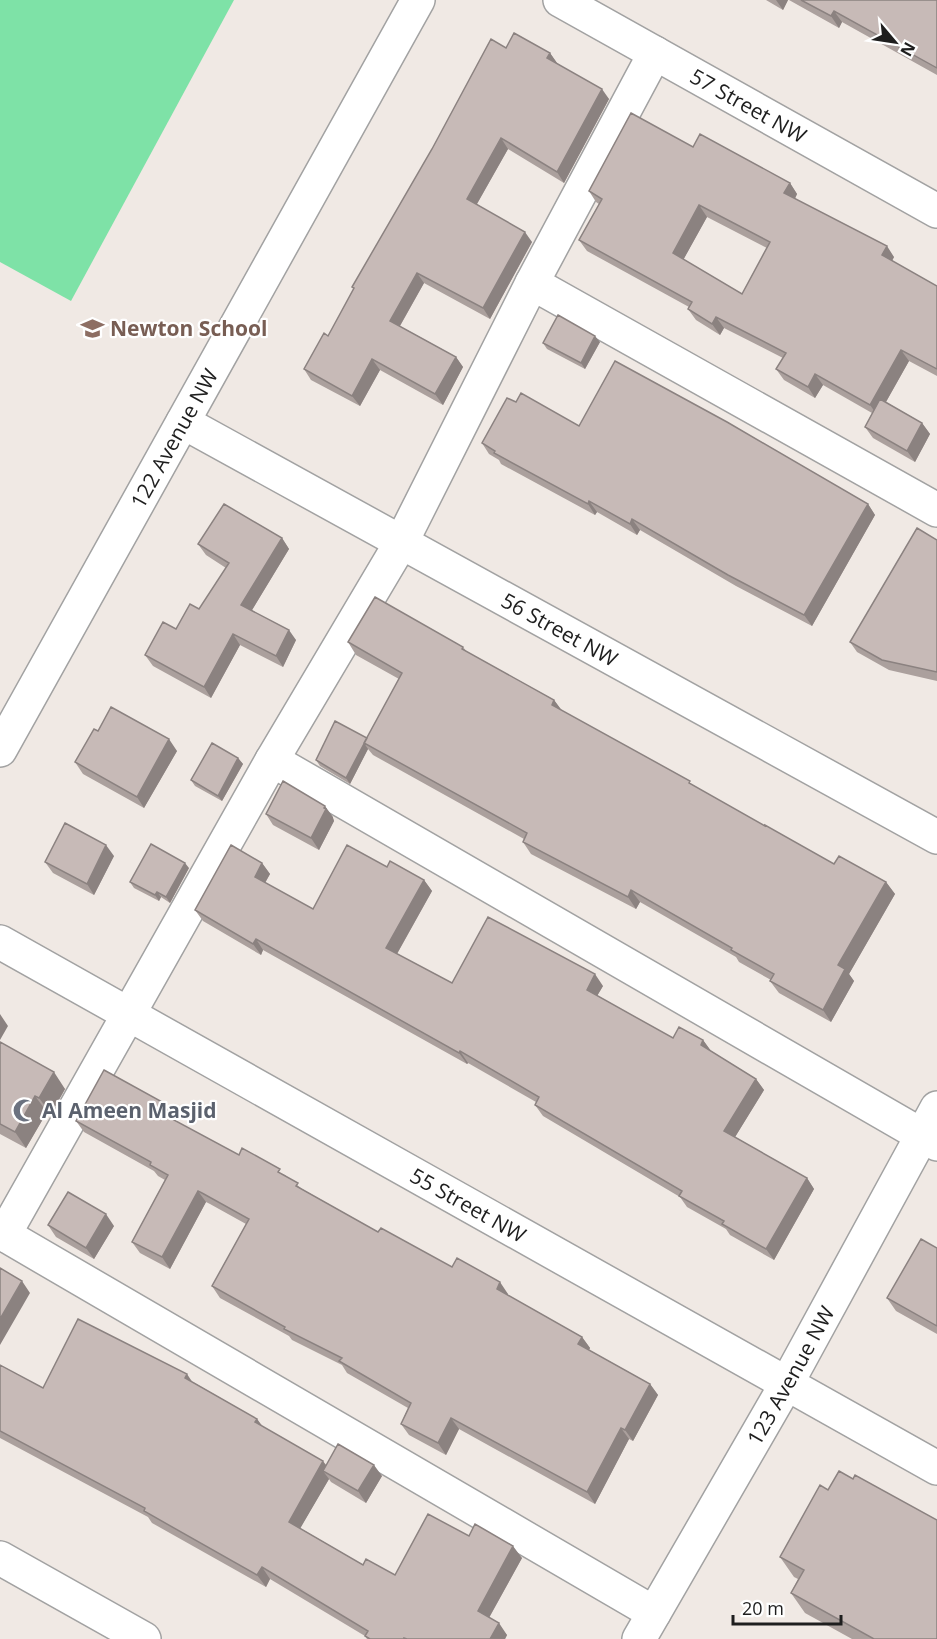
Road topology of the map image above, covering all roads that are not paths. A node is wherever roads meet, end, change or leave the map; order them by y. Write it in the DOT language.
graph roads {
  1 [pos="418,0"];
  2 [pos="560,0"];
  3 [pos="655,53"];
  4 [pos="937,211"];
  5 [pos="532,283"];
  6 [pos="183,422"];
  7 [pos="937,510"];
  8 [pos="402,541"];
  9 [pos="0,750"];
  10 [pos="272,760"];
  11 [pos="937,837"];
  12 [pos="0,942"];
  13 [pos="129,1014"];
  14 [pos="932,1129"];
  15 [pos="2,1234"];
  16 [pos="787,1383"];
  17 [pos="937,1468"];
  18 [pos="0,1558"];
  19 [pos="647,1626"];
  20 [pos="144,1639"];
  1 -- 6 [label="street, 122 Avenue NW"];
  2 -- 3 [label="street, 57 Street NW"];
  3 -- 4 [label="street, 57 Street NW"];
  3 -- 5 [label="street"];
  5 -- 7 [label="street"];
  5 -- 8 [label="street"];
  6 -- 8 [label="street, 56 Street NW"];
  6 -- 9 [label="street, 122 Avenue NW"];
  8 -- 10 [label="street"];
  8 -- 11 [label="street, 56 Street NW"];
  10 -- 13 [label="street"];
  10 -- 14 [label="street"];
  12 -- 13 [label="street, 55 Street NW"];
  13 -- 15 [label="street"];
  13 -- 16 [label="street, 55 Street NW"];
  14 -- 16 [label="street, 123 Avenue NW"];
  15 -- 19 [label="street"];
  16 -- 17 [label="street, 55 Street NW"];
  16 -- 19 [label="street, 123 Avenue NW"];
  18 -- 20 [label="street"];
}
